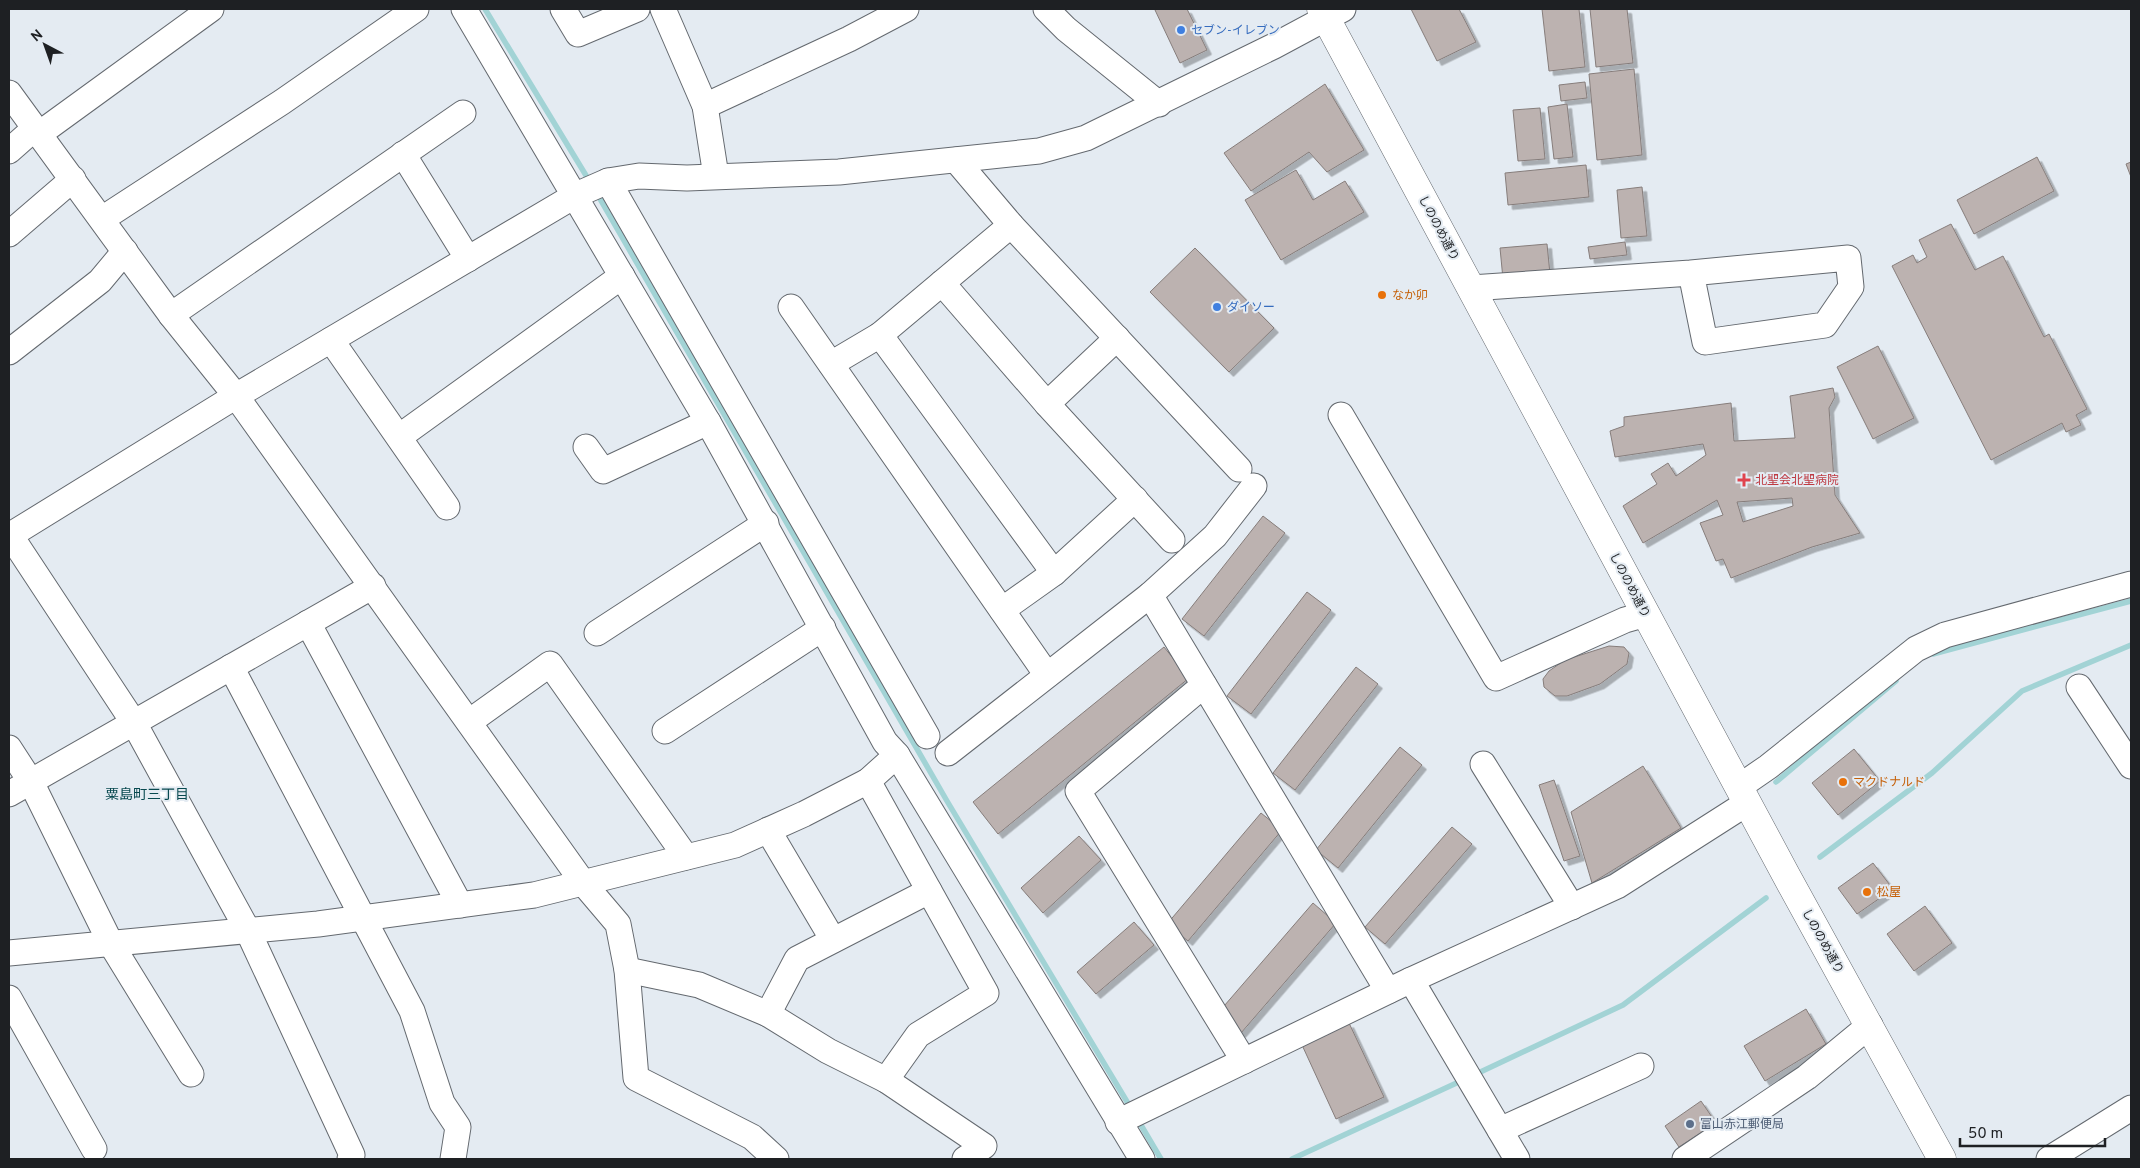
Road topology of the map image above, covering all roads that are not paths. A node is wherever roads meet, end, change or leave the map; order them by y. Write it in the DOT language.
graph roads {
  1 [pos="211,9"];
  2 [pos="416,9"];
  3 [pos="464,9"];
  4 [pos="563,9"];
  5 [pos="637,9"];
  6 [pos="663,9"];
  7 [pos="906,9"];
  8 [pos="1046,9"];
  9 [pos="1330,12"];
  10 [pos="9,93"];
  11 [pos="1159,104"];
  12 [pos="705,106"];
  13 [pos="463,113"];
  14 [pos="37,131"];
  15 [pos="9,151"];
  16 [pos="403,154"];
  17 [pos="956,160"];
  18 [pos="716,176"];
  19 [pos="72,179"];
  20 [pos="592,188"];
  21 [pos="102,220"];
  22 [pos="1011,225"];
  23 [pos="9,234"];
  24 [pos="125,251"];
  25 [pos="468,259"];
  26 [pos="1691,273"];
  27 [pos="622,276"];
  28 [pos="942,282"];
  29 [pos="1471,288"];
  30 [pos="791,307"];
  31 [pos="172,314"];
  32 [pos="880,335"];
  33 [pos="1117,338"];
  34 [pos="331,340"];
  35 [pos="9,352"];
  36 [pos="831,364"];
  37 [pos="236,396"];
  38 [pos="1047,404"];
  39 [pos="1341,415"];
  40 [pos="708,422"];
  41 [pos="399,437"];
  42 [pos="586,447"];
  43 [pos="1135,499"];
  44 [pos="447,507"];
  45 [pos="766,523"];
  46 [pos="9,536"];
  47 [pos="1172,540"];
  48 [pos="1054,573"];
  49 [pos="2131,584"];
  50 [pos="373,586"];
  51 [pos="1150,595"];
  52 [pos="1002,610"];
  53 [pos="1646,614"];
  54 [pos="308,623"];
  55 [pos="823,628"];
  56 [pos="597,634"];
  57 [pos="231,667"];
  58 [pos="1047,675"];
  59 [pos="1204,685"];
  60 [pos="2079,687"];
  61 [pos="469,722"];
  62 [pos="134,723"];
  63 [pos="665,731"];
  64 [pos="927,736"];
  65 [pos="9,748"];
  66 [pos="948,753"];
  67 [pos="897,755"];
  68 [pos="1483,764"];
  69 [pos="2131,766"];
  70 [pos="868,781"];
  71 [pos="31,782"];
  72 [pos="9,794"];
  73 [pos="1743,795"];
  74 [pos="768,830"];
  75 [pos="686,857"];
  76 [pos="584,884"];
  77 [pos="929,890"];
  78 [pos="460,905"];
  79 [pos="1572,907"];
  80 [pos="364,918"];
  81 [pos="248,931"];
  82 [pos="832,940"];
  83 [pos="111,944"];
  84 [pos="9,953"];
  85 [pos="628,970"];
  86 [pos="1411,980"];
  87 [pos="1388,991"];
  88 [pos="9,998"];
  89 [pos="768,1014"];
  90 [pos="1870,1025"];
  91 [pos="1244,1061"];
  92 [pos="1641,1066"];
  93 [pos="191,1074"];
  94 [pos="886,1080"];
  95 [pos="2131,1108"];
  96 [pos="1129,1117"];
  97 [pos="1500,1130"];
  98 [pos="94,1149"];
  99 [pos="350,1159"];
  100 [pos="453,1159"];
  101 [pos="776,1159"];
  102 [pos="965,1159"];
  103 [pos="1142,1159"];
  104 [pos="1517,1159"];
  105 [pos="1685,1159"];
  106 [pos="1942,1159"];
  107 [pos="2049,1159"];
  1 -- 14 [label="street"];
  2 -- 21 [label="street"];
  3 -- 20 [label="street"];
  4 -- 5 [label="street"];
  6 -- 12 [label="street"];
  7 -- 12 [label="street"];
  8 -- 11 [label="street"];
  9 -- 11 [label="street"];
  9 -- 29 [label="main road, しののめ通り"];
  10 -- 14 [label="street"];
  11 -- 17 [label="street"];
  12 -- 18 [label="street"];
  13 -- 16 [label="street"];
  14 -- 15 [label="street"];
  14 -- 19 [label="street"];
  16 -- 25 [label="street"];
  16 -- 31 [label="street"];
  17 -- 18 [label="street"];
  17 -- 22 [label="street"];
  18 -- 20 [label="street"];
  19 -- 21 [label="street"];
  19 -- 23 [label="street"];
  20 -- 25 [label="street"];
  20 -- 27 [label="street"];
  20 -- 64 [label="street"];
  21 -- 24 [label="street"];
  22 -- 28 [label="street"];
  22 -- 33 [label="street"];
  24 -- 31 [label="street"];
  24 -- 35 [label="street"];
  25 -- 34 [label="street"];
  26 -- 26 [label="street"];
  26 -- 29 [label="street"];
  27 -- 40 [label="street"];
  27 -- 41 [label="street"];
  28 -- 32 [label="street"];
  28 -- 38 [label="street"];
  29 -- 53 [label="main road, しののめ通り"];
  30 -- 36 [label="street"];
  31 -- 37 [label="street"];
  32 -- 36 [label="street"];
  32 -- 48 [label="street"];
  33 -- 38 [label="street"];
  33 -- 51 [label="street"];
  34 -- 37 [label="street"];
  34 -- 41 [label="street"];
  36 -- 52 [label="street"];
  37 -- 46 [label="street"];
  37 -- 50 [label="street"];
  38 -- 43 [label="street"];
  39 -- 53 [label="street"];
  40 -- 42 [label="street"];
  40 -- 45 [label="street"];
  41 -- 44 [label="street"];
  43 -- 47 [label="street"];
  43 -- 48 [label="street"];
  45 -- 55 [label="street"];
  45 -- 56 [label="street"];
  46 -- 62 [label="street"];
  48 -- 52 [label="street"];
  49 -- 73 [label="street"];
  50 -- 54 [label="street"];
  50 -- 61 [label="street"];
  51 -- 58 [label="street"];
  51 -- 59 [label="street"];
  52 -- 58 [label="street"];
  53 -- 73 [label="main road, しののめ通り"];
  54 -- 57 [label="street"];
  54 -- 78 [label="street"];
  55 -- 63 [label="street"];
  55 -- 67 [label="street"];
  57 -- 62 [label="street"];
  57 -- 80 [label="street"];
  58 -- 66 [label="street"];
  59 -- 87 [label="street"];
  59 -- 91 [label="street"];
  60 -- 69 [label="street"];
  61 -- 75 [label="street"];
  61 -- 76 [label="street"];
  62 -- 71 [label="street"];
  62 -- 81 [label="street"];
  65 -- 71 [label="street"];
  67 -- 70 [label="street"];
  67 -- 96 [label="street"];
  68 -- 79 [label="street"];
  70 -- 74 [label="street"];
  70 -- 77 [label="street"];
  71 -- 72 [label="street"];
  71 -- 83 [label="street"];
  73 -- 79 [label="street"];
  73 -- 90 [label="main road, しののめ通り"];
  74 -- 75 [label="street"];
  74 -- 82 [label="street"];
  75 -- 76 [label="street"];
  76 -- 78 [label="street"];
  76 -- 85 [label="street"];
  77 -- 82 [label="street"];
  77 -- 94 [label="street"];
  78 -- 80 [label="street"];
  79 -- 86 [label="street"];
  80 -- 81 [label="street"];
  80 -- 100 [label="street"];
  81 -- 83 [label="street"];
  81 -- 99 [label="street"];
  82 -- 89 [label="street"];
  83 -- 84 [label="street"];
  83 -- 93 [label="street"];
  85 -- 89 [label="street"];
  85 -- 101 [label="street"];
  86 -- 87 [label="street"];
  86 -- 97 [label="street"];
  87 -- 91 [label="street"];
  88 -- 98 [label="street"];
  89 -- 94 [label="street"];
  90 -- 105 [label="street"];
  90 -- 106 [label="main road, しののめ通り"];
  91 -- 96 [label="street"];
  92 -- 97 [label="street"];
  94 -- 102 [label="street"];
  95 -- 107 [label="street"];
  96 -- 103 [label="street"];
  97 -- 104 [label="street"];
}
